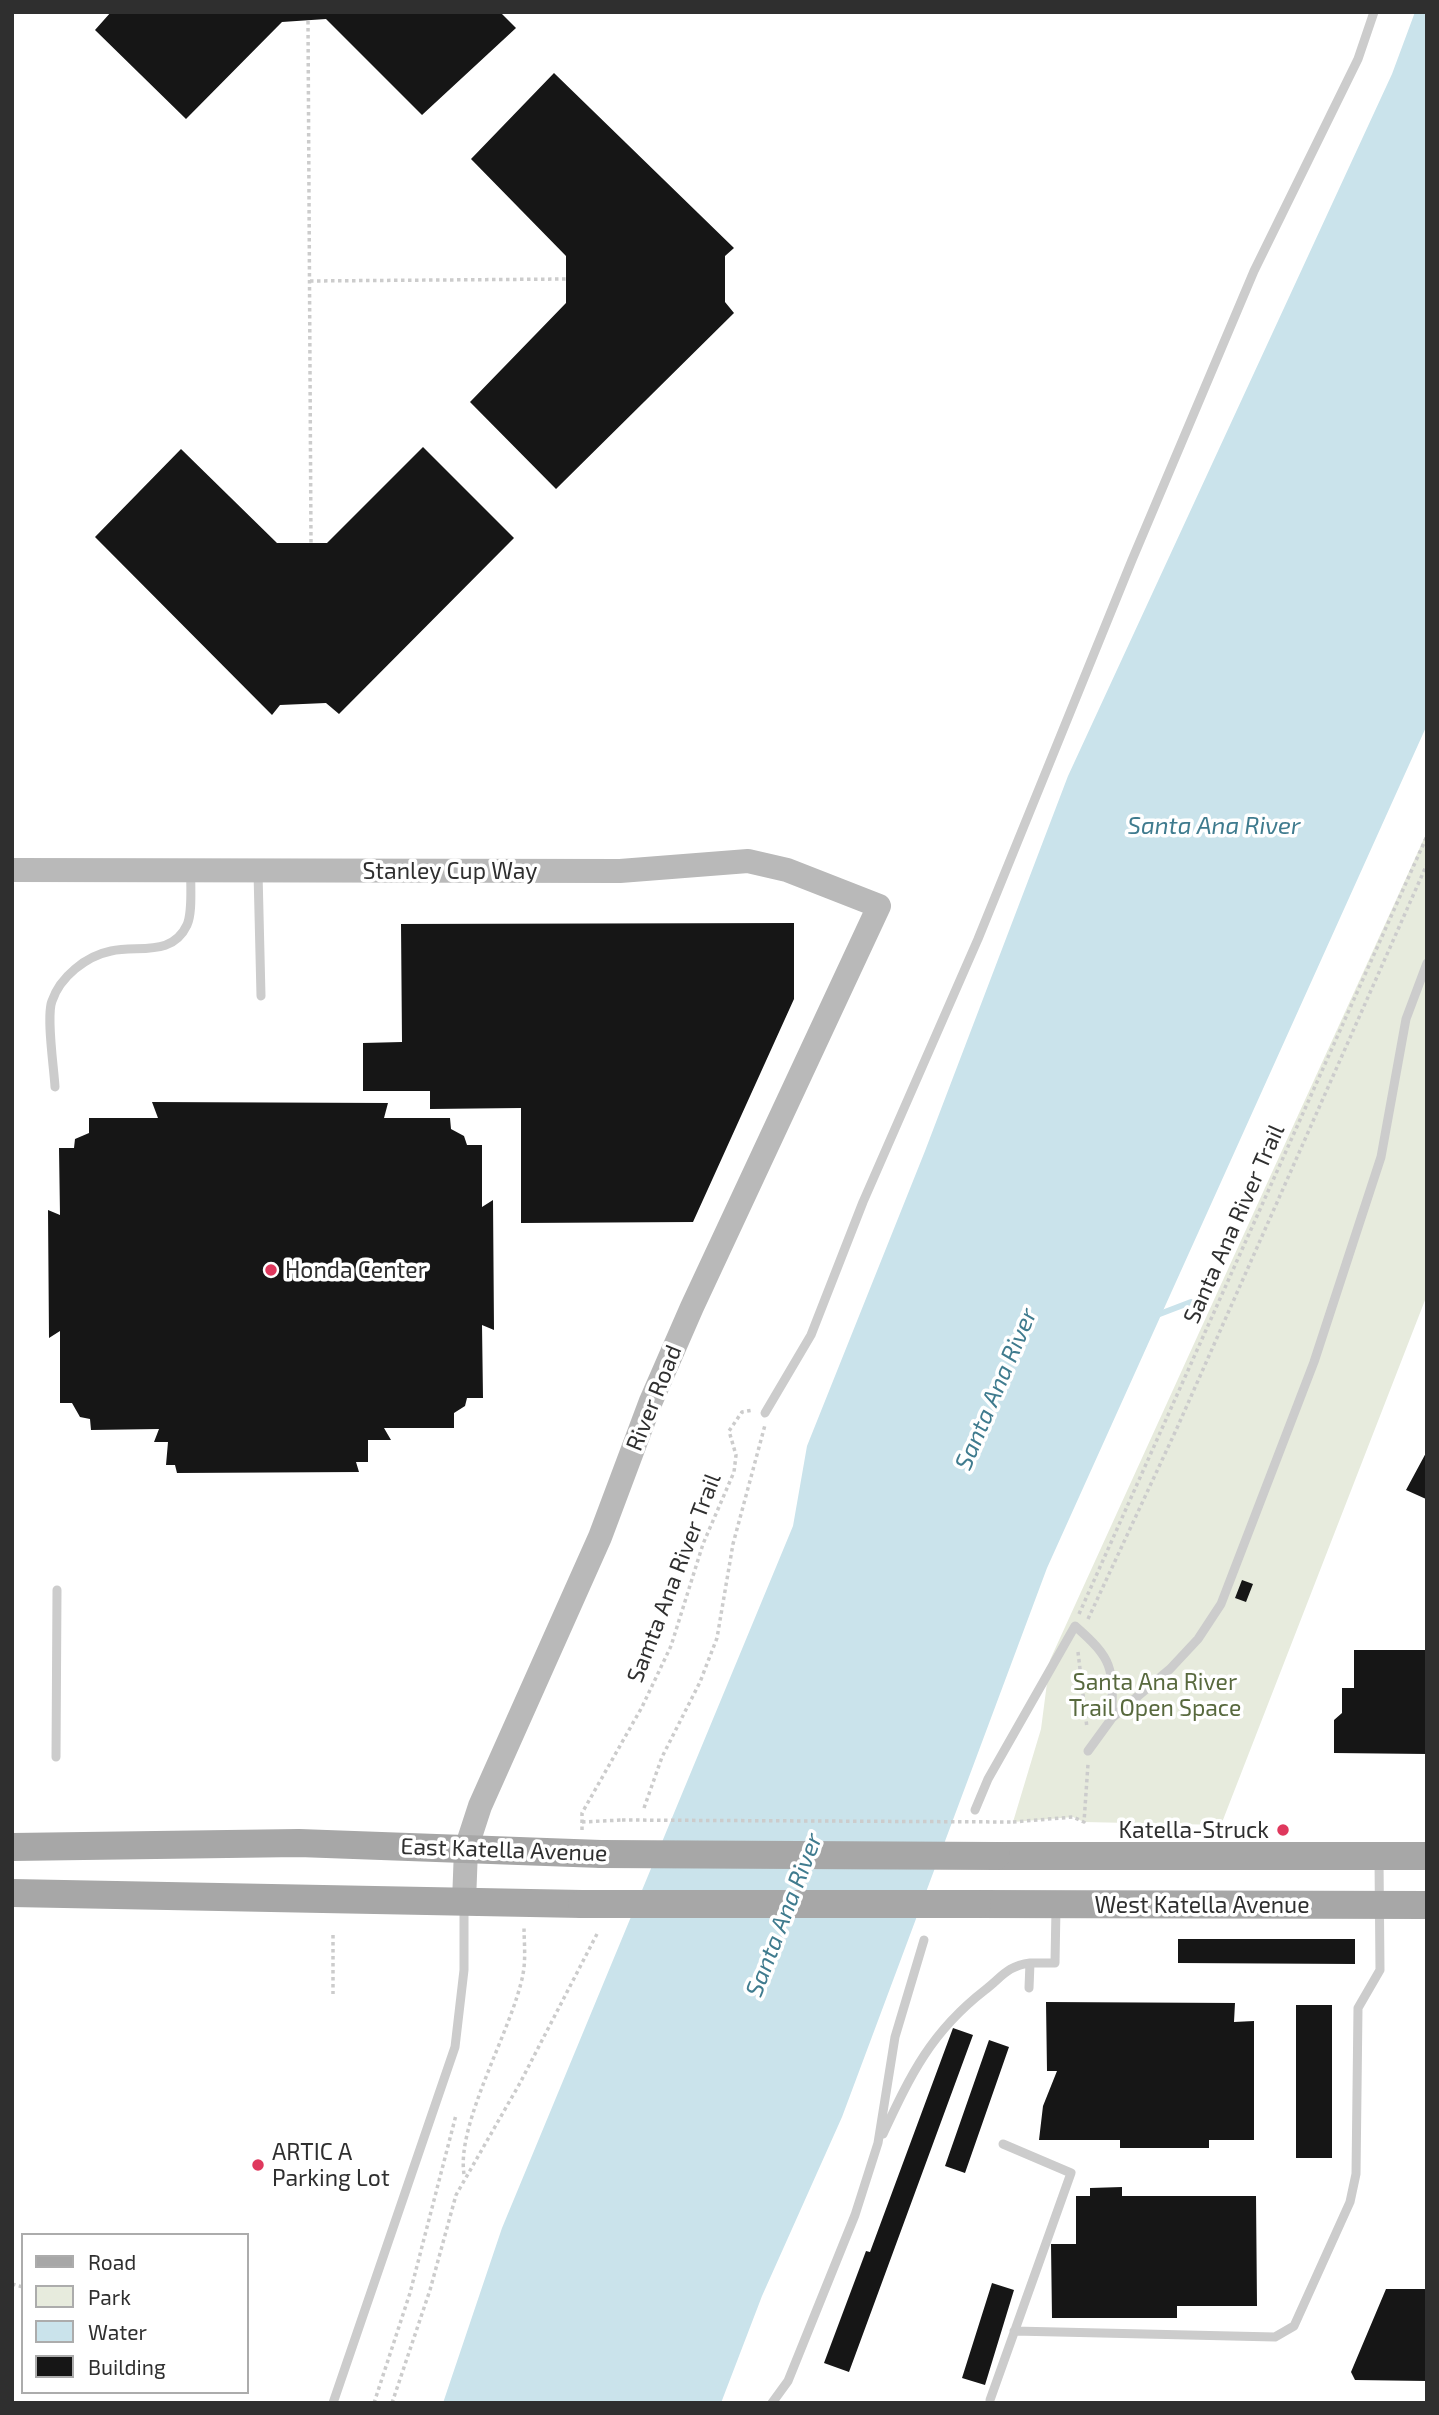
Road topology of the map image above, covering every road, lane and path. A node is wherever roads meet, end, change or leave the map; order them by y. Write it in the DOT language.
graph roads {
  1 [pos="1374,12"];
  2 [pos="308,21"];
  3 [pos="566,279"];
  4 [pos="310,281"];
  5 [pos="311,543"];
  6 [pos="1427,836"];
  7 [pos="1427,864"];
  8 [pos="12,870"];
  9 [pos="258,870"];
  10 [pos="191,871"];
  11 [pos="879,906"];
  12 [pos="1427,962"];
  13 [pos="261,996"];
  14 [pos="55,1087"];
  15 [pos="765,1413"];
  16 [pos="57,1590"];
  17 [pos="1075,1626"];
  18 [pos="1112,1718"];
  19 [pos="1088,1751"];
  20 [pos="56,1757"];
  21 [pos="644,1808"];
  22 [pos="975,1810"];
  23 [pos="12,1846"];
  24 [pos="466,1849"];
  25 [pos="1379,1856"];
  26 [pos="1427,1856"];
  27 [pos="12,1893"];
  28 [pos="464,1902"];
  29 [pos="525,1903"];
  30 [pos="1380,1905"];
  31 [pos="1427,1905"];
  32 [pos="1056,1906"];
  33 [pos="597,1934"];
  34 [pos="333,1935"];
  35 [pos="924,1940"];
  36 [pos="1030,1964"];
  37 [pos="1029,1989"];
  38 [pos="333,1994"];
  39 [pos="456,2115"];
  40 [pos="878,2143"];
  41 [pos="1003,2144"];
  42 [pos="465,2176"];
  43 [pos="1014,2331"];
  44 [pos="990,2400"];
  45 [pos="333,2403"];
  46 [pos="374,2403"];
  47 [pos="393,2403"];
  48 [pos="772,2403"];
  1 -- 15 [label="lane"];
  2 -- 4 [label="path"];
  3 -- 4 [label="path"];
  4 -- 5 [label="path"];
  6 -- 17 [label="path, Santa Ana River Trail"];
  7 -- 17 [label="path"];
  8 -- 10 [label="main road, Stanley Cup Way"];
  9 -- 10 [label="main road, Stanley Cup Way"];
  9 -- 11 [label="main road, Stanley Cup Way"];
  9 -- 13 [label="lane"];
  10 -- 14 [label="lane"];
  11 -- 24 [label="main road, River Road"];
  12 -- 18 [label="lane"];
  15 -- 19 [label="path, Samta Ana River Trail, bridge"];
  15 -- 21 [label="path, Samta Ana River Trail"];
  16 -- 20 [label="lane"];
  17 -- 18 [label="lane"];
  17 -- 19 [label="path, Samta Ana River Trail"];
  17 -- 22 [label="lane"];
  18 -- 19 [label="lane"];
  23 -- 24 [label="main road, East Katella Avenue"];
  24 -- 25 [label="main road, East Katella Avenue, bridge"];
  24 -- 28 [label="main road, River Road"];
  25 -- 26 [label="main road"];
  25 -- 30 [label="lane"];
  27 -- 28 [label="main road"];
  28 -- 29 [label="main road"];
  28 -- 45 [label="lane"];
  29 -- 32 [label="main road, West Katella Avenue, bridge"];
  29 -- 42 [label="path"];
  30 -- 31 [label="main road, West Katella Avenue"];
  30 -- 32 [label="main road, West Katella Avenue"];
  30 -- 43 [label="lane"];
  32 -- 36 [label="lane"];
  33 -- 42 [label="path"];
  34 -- 38 [label="path"];
  35 -- 40 [label="lane"];
  36 -- 37 [label="lane"];
  36 -- 40 [label="lane"];
  39 -- 46 [label="path"];
  40 -- 48 [label="lane"];
  41 -- 43 [label="lane"];
  42 -- 47 [label="path"];
  43 -- 44 [label="lane"];
}
